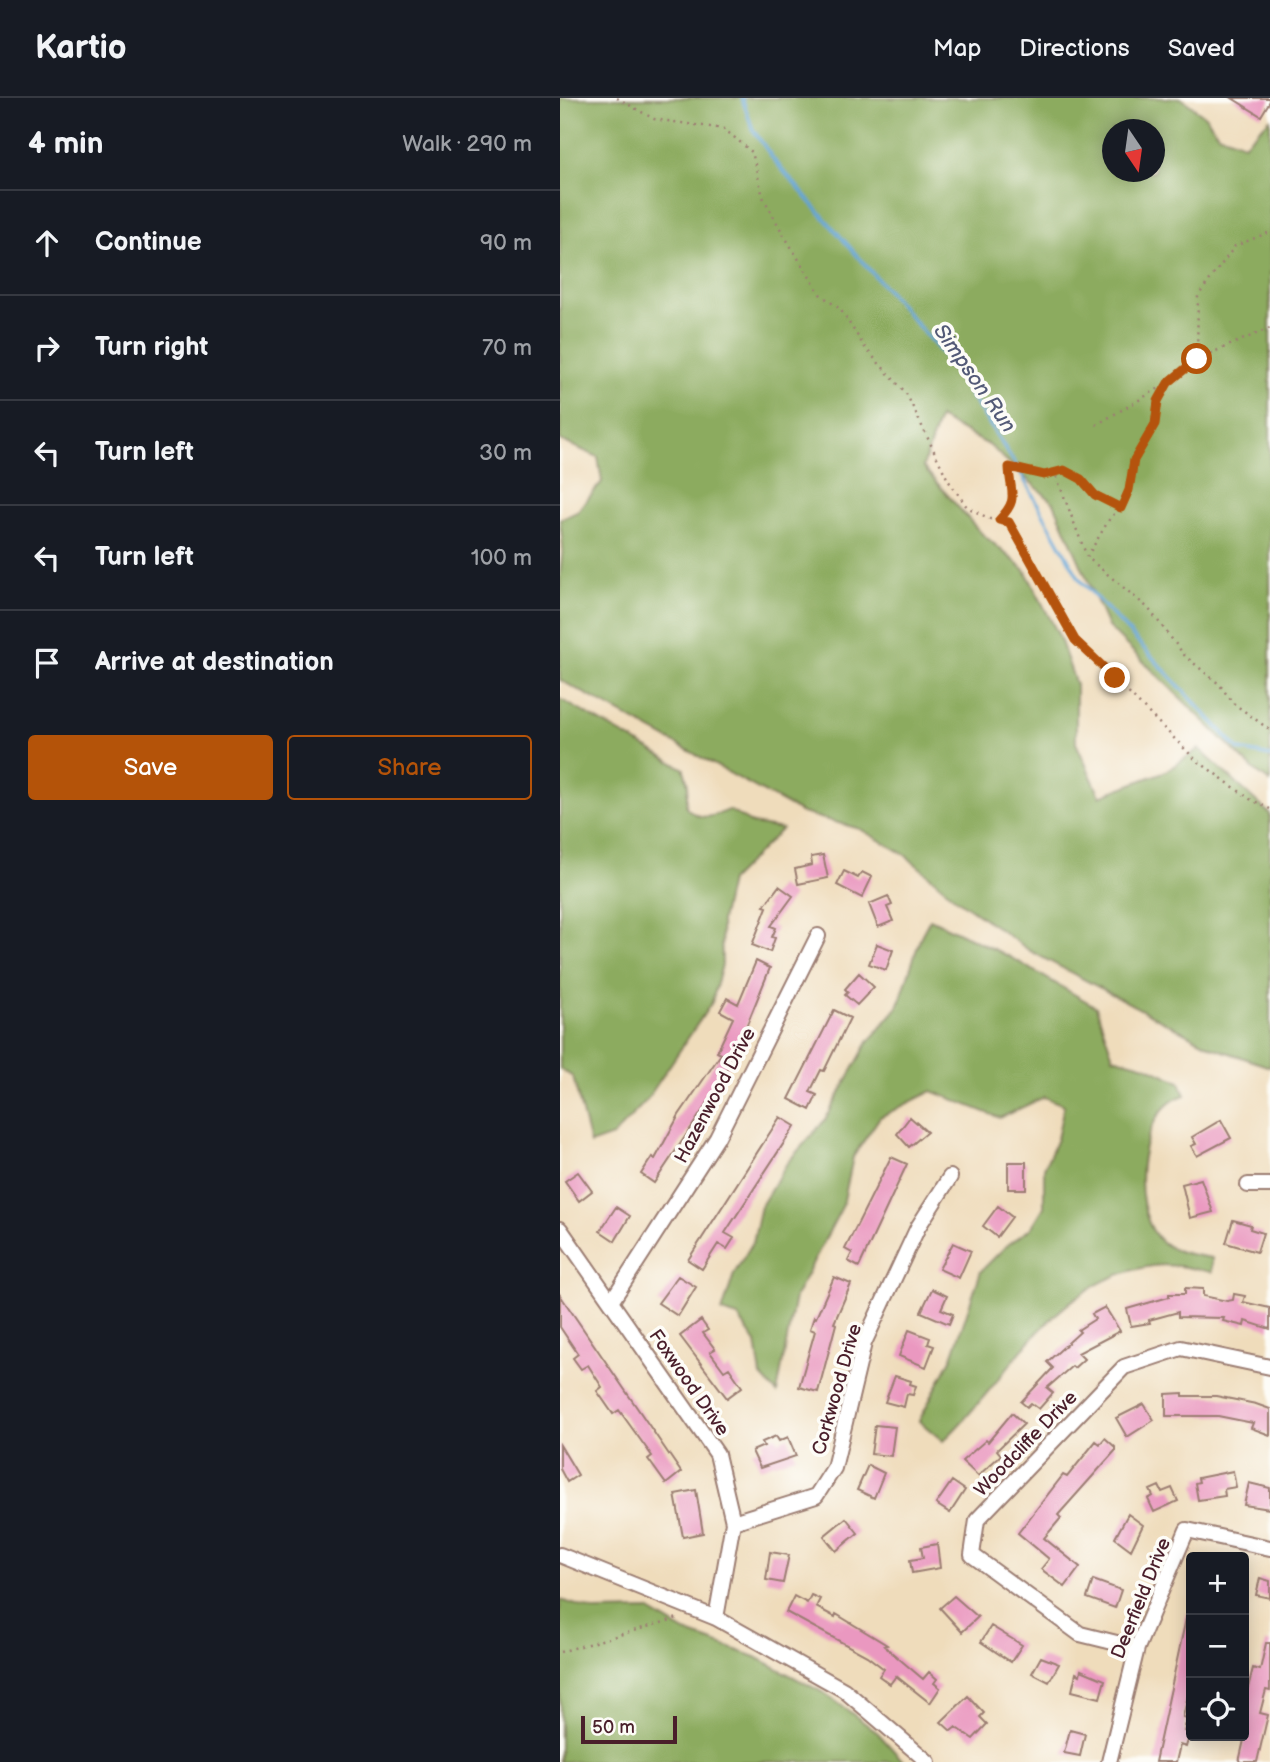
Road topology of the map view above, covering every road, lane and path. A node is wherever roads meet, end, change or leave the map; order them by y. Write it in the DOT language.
graph roads {
  1 [pos="617,98"];
  2 [pos="1270,232"];
  3 [pos="1270,328"];
  4 [pos="1197,359"];
  5 [pos="1168,383"];
  6 [pos="1096,425"];
  7 [pos="1054,470"];
  8 [pos="1121,508"];
  9 [pos="999,520"];
  10 [pos="1087,557"];
  11 [pos="1270,730"];
  12 [pos="1270,809"];
  13 [pos="818,936"];
  14 [pos="950,1177"];
  15 [pos="1248,1185"];
  16 [pos="1270,1185"];
  17 [pos="560,1228"];
  18 [pos="611,1302"];
  19 [pos="1270,1367"];
  20 [pos="733,1522"];
  21 [pos="1270,1548"];
  22 [pos="560,1555"];
  23 [pos="701,1611"];
  24 [pos="716,1618"];
  25 [pos="1137,1648"];
  26 [pos="560,1652"];
  27 [pos="928,1762"];
  28 [pos="1109,1762"];
  1 -- 9 [label="path"];
  2 -- 4 [label="path"];
  3 -- 4 [label="path"];
  4 -- 5 [label="path"];
  5 -- 6 [label="path"];
  5 -- 8 [label="path"];
  7 -- 8 [label="path"];
  7 -- 9 [label="path"];
  7 -- 10 [label="path"];
  8 -- 10 [label="path"];
  9 -- 12 [label="path"];
  10 -- 11 [label="path"];
  13 -- 18 [label="street, Hazenwood Drive"];
  14 -- 20 [label="street, Corkwood Drive"];
  15 -- 16 [label="street"];
  17 -- 18 [label="street, Foxwood Drive"];
  18 -- 20 [label="street, Foxwood Drive"];
  19 -- 25 [label="street, Woodcliffe Drive"];
  20 -- 24 [label="street, Foxwood Drive"];
  21 -- 25 [label="street, Deerfield Drive"];
  22 -- 23 [label="street"];
  23 -- 24 [label="street"];
  23 -- 26 [label="path"];
  24 -- 27 [label="street"];
  25 -- 28 [label="street, Deerfield Drive"];
}
